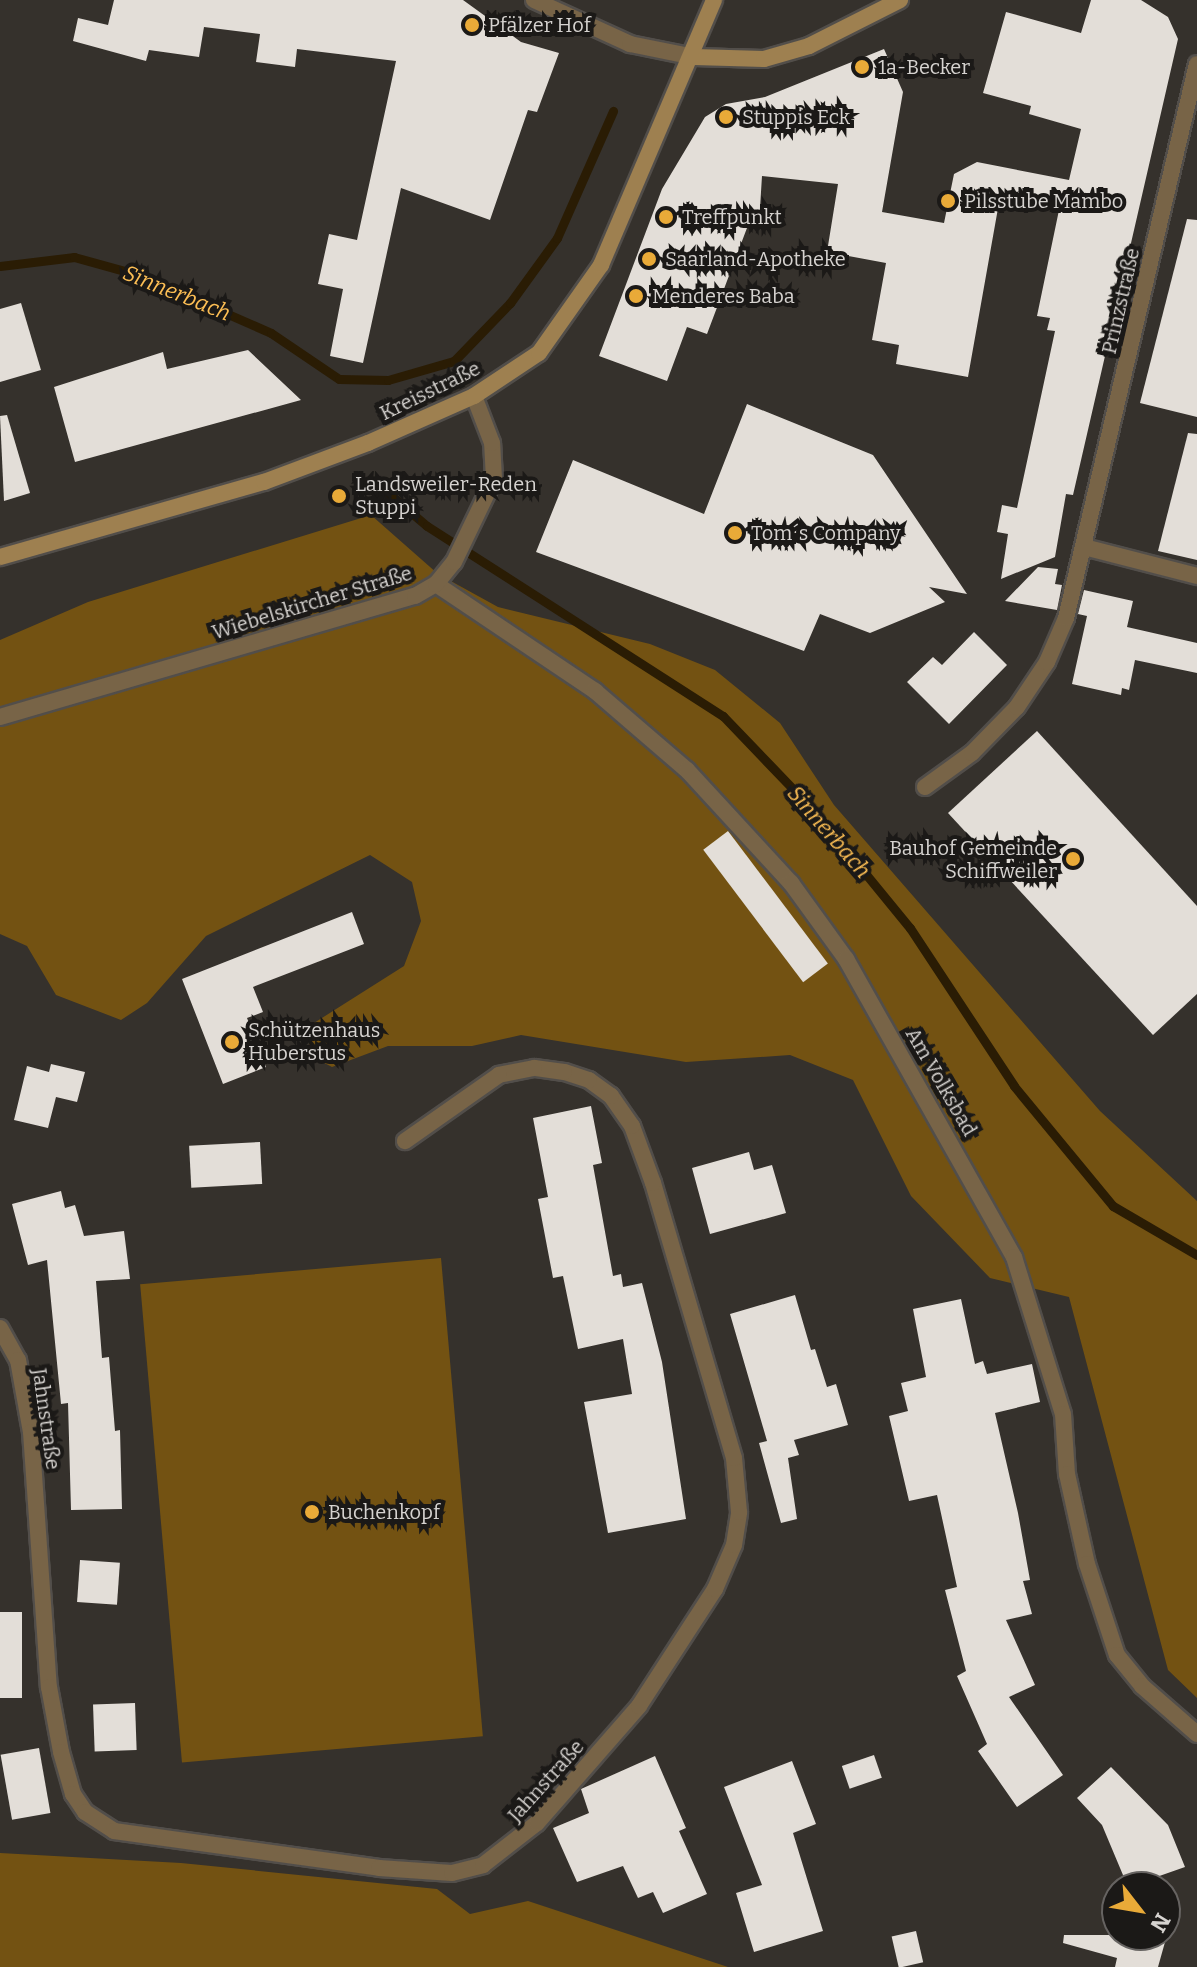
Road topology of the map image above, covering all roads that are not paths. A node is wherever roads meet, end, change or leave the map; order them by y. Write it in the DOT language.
graph roads {
  1 [pos="534,0"];
  2 [pos="714,0"];
  3 [pos="900,0"];
  4 [pos="694,57"];
  5 [pos="1197,64"];
  6 [pos="474,396"];
  7 [pos="1084,547"];
  8 [pos="0,557"];
  9 [pos="1197,576"];
  10 [pos="436,584"];
  11 [pos="0,717"];
  12 [pos="925,787"];
  13 [pos="405,1141"];
  14 [pos="0,1328"];
  15 [pos="1197,1734"];
  1 -- 4 [label="street"];
  2 -- 4 [label="main road, Kreisstraße"];
  3 -- 4 [label="main road"];
  4 -- 6 [label="main road, Kreisstraße"];
  5 -- 7 [label="street, Prinzstraße"];
  6 -- 8 [label="main road, Kreisstraße"];
  6 -- 10 [label="street, Wiebelskircher Straße"];
  7 -- 9 [label="street"];
  7 -- 12 [label="street, Prinzstraße"];
  10 -- 11 [label="street, Wiebelskircher Straße"];
  10 -- 15 [label="street, Am Volksbad"];
  13 -- 14 [label="street, Jahnstraße"];
}
